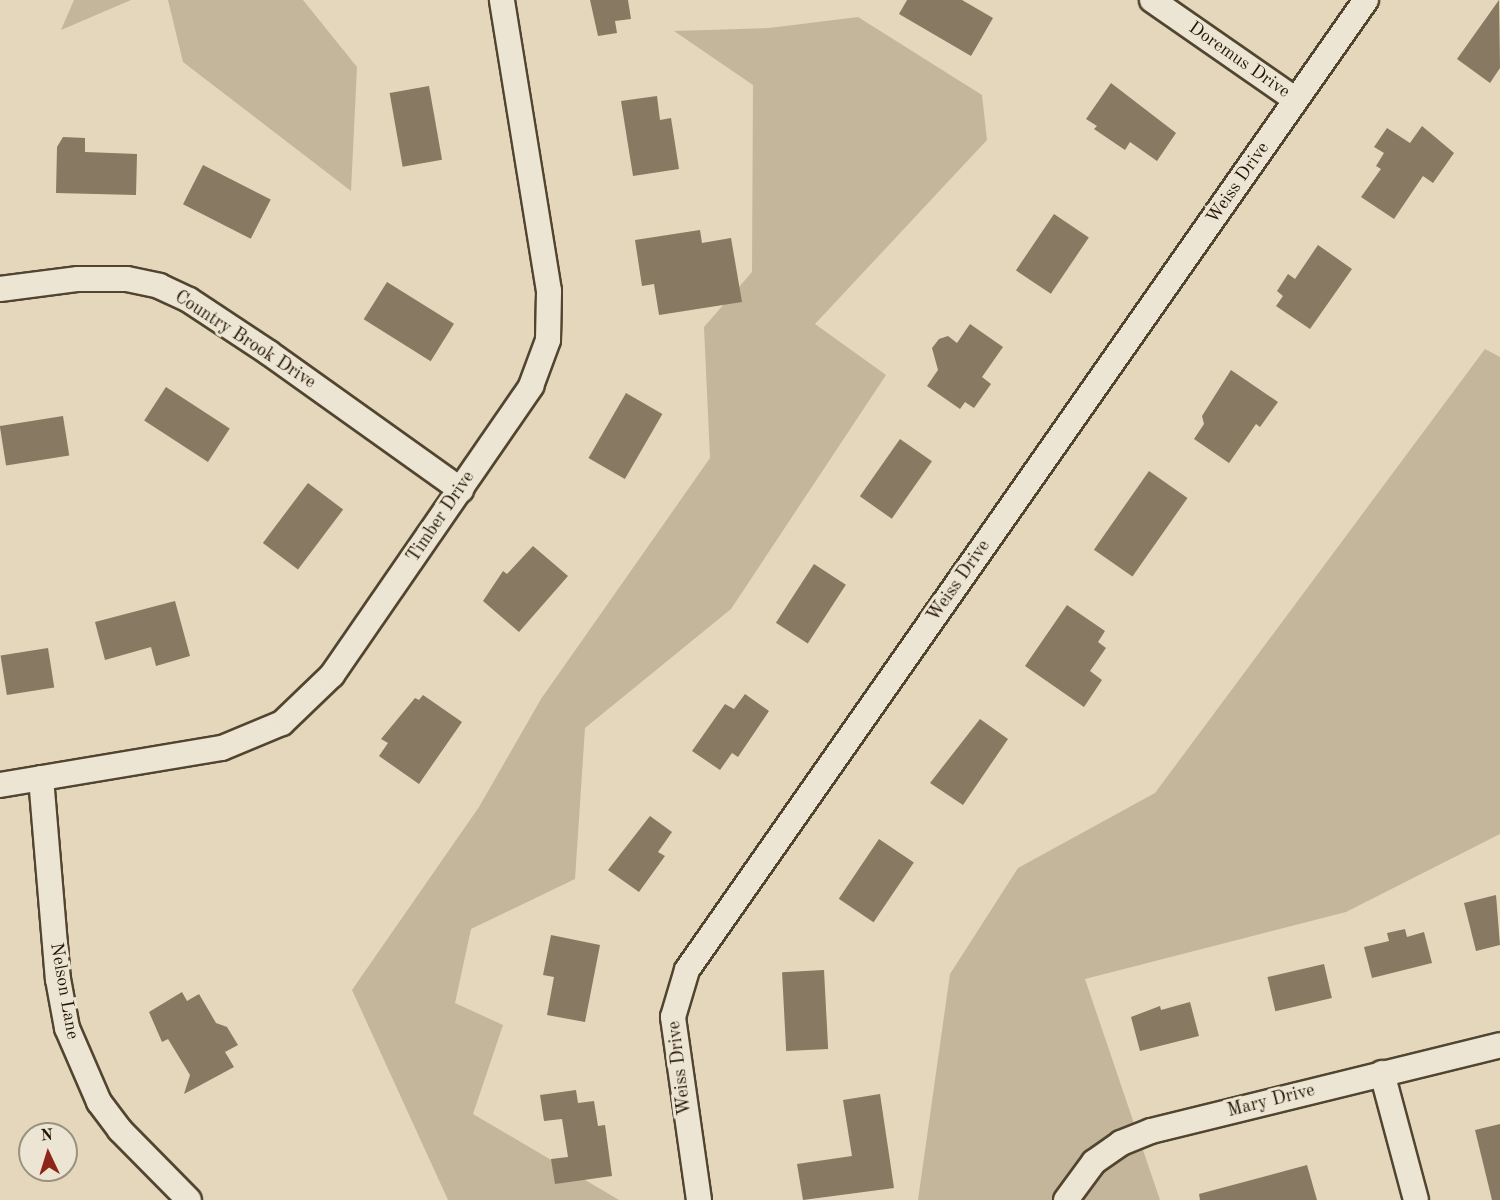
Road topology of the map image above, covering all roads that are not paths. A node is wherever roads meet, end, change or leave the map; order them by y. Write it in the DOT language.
graph roads {
  1 [pos="502,0"];
  2 [pos="1152,0"];
  3 [pos="1366,0"];
  4 [pos="1296,100"];
  5 [pos="0,289"];
  6 [pos="460,490"];
  7 [pos="41,778"];
  8 [pos="0,785"];
  9 [pos="1500,1046"];
  10 [pos="1382,1073"];
  11 [pos="189,1200"];
  12 [pos="699,1200"];
  13 [pos="1066,1200"];
  14 [pos="1416,1200"];
  1 -- 6 [label="street, Timber Drive"];
  2 -- 4 [label="street, Doremus Drive"];
  3 -- 4 [label="street, Weiss Drive"];
  4 -- 12 [label="street, Weiss Drive"];
  5 -- 6 [label="street, Country Brook Drive"];
  6 -- 7 [label="street, Timber Drive"];
  7 -- 8 [label="street, Timber Drive"];
  7 -- 11 [label="street, Nelson Lane"];
  9 -- 10 [label="street, Mary Drive"];
  10 -- 13 [label="street, Mary Drive"];
  10 -- 14 [label="street"];
}
